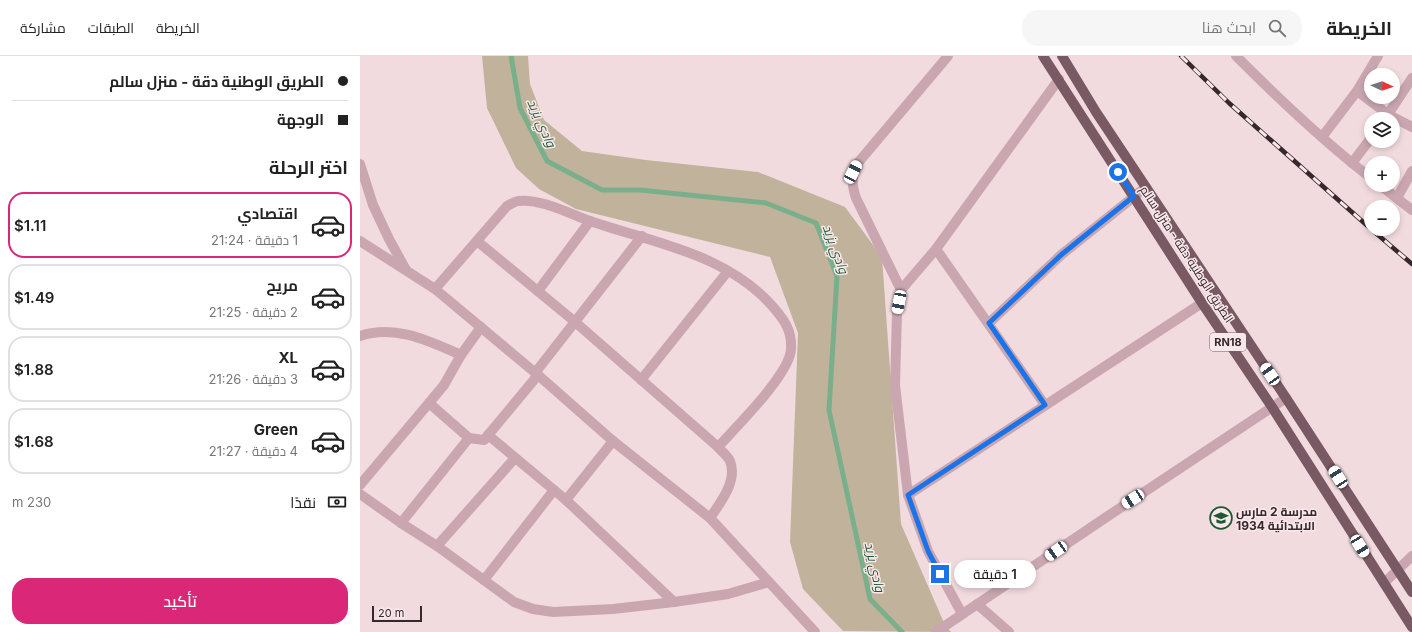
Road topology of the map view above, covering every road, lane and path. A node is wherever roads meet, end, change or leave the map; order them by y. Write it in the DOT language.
graph roads {
  1 [pos="948,56"];
  2 [pos="1044,56"];
  3 [pos="1062,56"];
  4 [pos="1236,56"];
  5 [pos="1378,56"];
  6 [pos="1412,78"];
  7 [pos="1059,79"];
  8 [pos="1357,91"];
  9 [pos="1381,112"];
  10 [pos="1390,112"];
  11 [pos="1400,122"];
  12 [pos="1412,127"];
  13 [pos="1322,137"];
  14 [pos="1364,147"];
  15 [pos="1352,163"];
  16 [pos="360,164"];
  17 [pos="1412,171"];
  18 [pos="1364,172"];
  19 [pos="1146,187"];
  20 [pos="1389,192"];
  21 [pos="1134,196"];
  22 [pos="1397,198"];
  23 [pos="1412,210"];
  24 [pos="590,221"];
  25 [pos="642,236"];
  26 [pos="360,241"];
  27 [pos="477,241"];
  28 [pos="936,248"];
  29 [pos="407,271"];
  30 [pos="728,271"];
  31 [pos="435,289"];
  32 [pos="901,290"];
  33 [pos="538,291"];
  34 [pos="1202,303"];
  35 [pos="574,321"];
  36 [pos="989,323"];
  37 [pos="481,327"];
  38 [pos="360,336"];
  39 [pos="461,355"];
  40 [pos="536,374"];
  41 [pos="641,380"];
  42 [pos="1286,398"];
  43 [pos="429,403"];
  44 [pos="1045,405"];
  45 [pos="1272,407"];
  46 [pos="488,435"];
  47 [pos="469,438"];
  48 [pos="613,441"];
  49 [pos="718,447"];
  50 [pos="515,458"];
  51 [pos="360,486"];
  52 [pos="554,490"];
  53 [pos="360,494"];
  54 [pos="908,495"];
  55 [pos="566,500"];
  56 [pos="710,518"];
  57 [pos="400,523"];
  58 [pos="437,546"];
  59 [pos="1412,556"];
  60 [pos="1398,570"];
  61 [pos="484,580"];
  62 [pos="769,582"];
  63 [pos="1384,584"];
  64 [pos="1412,592"];
  65 [pos="674,602"];
  66 [pos="977,604"];
  67 [pos="962,614"];
  68 [pos="1412,627"];
  69 [pos="815,632"];
  70 [pos="936,632"];
  71 [pos="1009,632"];
  1 -- 32 [label="street"];
  2 -- 7 [label="main road, الطريق الوطنية دقة - منزل سالم / RN18"];
  3 -- 19 [label="main road, الطريق الوطنية دقة - منزل سالم / RN18"];
  4 -- 13 [label="street"];
  5 -- 8 [label="street"];
  6 -- 10 [label="street"];
  7 -- 21 [label="main road, الطريق الوطنية دقة - منزل سالم / RN18"];
  7 -- 28 [label="street"];
  8 -- 9 [label="street"];
  8 -- 13 [label="street"];
  11 -- 12 [label="street"];
  13 -- 15 [label="street"];
  14 -- 15 [label="street"];
  15 -- 18 [label="street"];
  16 -- 29 [label="street"];
  17 -- 22 [label="street"];
  19 -- 21 [label="street"];
  19 -- 42 [label="main road, الطريق الوطنية دقة - منزل سالم / RN18"];
  20 -- 22 [label="street"];
  21 -- 34 [label="main road, الطريق الوطنية دقة - منزل سالم / RN18"];
  21 -- 36 [label="street"];
  22 -- 23 [label="street"];
  24 -- 25 [label="street"];
  24 -- 27 [label="street"];
  24 -- 33 [label="street"];
  25 -- 30 [label="street"];
  25 -- 35 [label="street"];
  26 -- 29 [label="street"];
  27 -- 31 [label="street"];
  27 -- 33 [label="street"];
  28 -- 32 [label="street"];
  28 -- 36 [label="street"];
  29 -- 31 [label="street"];
  30 -- 41 [label="street"];
  30 -- 49 [label="street"];
  31 -- 37 [label="street"];
  32 -- 54 [label="street"];
  33 -- 35 [label="street"];
  34 -- 44 [label="street"];
  34 -- 45 [label="main road, الطريق الوطنية دقة - منزل سالم / RN18"];
  35 -- 40 [label="street"];
  35 -- 41 [label="street"];
  36 -- 44 [label="street"];
  37 -- 39 [label="street"];
  37 -- 40 [label="street"];
  38 -- 39 [label="street"];
  39 -- 43 [label="street"];
  40 -- 46 [label="street"];
  40 -- 48 [label="street"];
  41 -- 49 [label="street"];
  42 -- 45 [label="street"];
  42 -- 60 [label="main road, الطريق الوطنية دقة - منزل سالم / RN18"];
  43 -- 47 [label="street"];
  43 -- 51 [label="street"];
  44 -- 54 [label="street"];
  45 -- 63 [label="main road, الطريق الوطنية دقة - منزل سالم / RN18"];
  45 -- 66 [label="street"];
  46 -- 47 [label="street"];
  46 -- 50 [label="street"];
  47 -- 57 [label="street"];
  48 -- 55 [label="street"];
  48 -- 56 [label="street"];
  49 -- 56 [label="street"];
  50 -- 52 [label="street"];
  50 -- 58 [label="street"];
  52 -- 55 [label="street"];
  52 -- 61 [label="street"];
  53 -- 57 [label="street"];
  54 -- 67 [label="street"];
  55 -- 65 [label="street"];
  56 -- 62 [label="street"];
  57 -- 58 [label="street"];
  58 -- 61 [label="street"];
  59 -- 60 [label="street"];
  60 -- 63 [label="street"];
  60 -- 64 [label="main road, الطريق الوطنية دقة - منزل سالم / RN18"];
  61 -- 65 [label="street"];
  62 -- 65 [label="street"];
  62 -- 69 [label="street"];
  63 -- 68 [label="main road, الطريق الوطنية دقة - منزل سالم / RN18"];
  66 -- 67 [label="street"];
  66 -- 71 [label="street"];
  67 -- 70 [label="street"];
}
